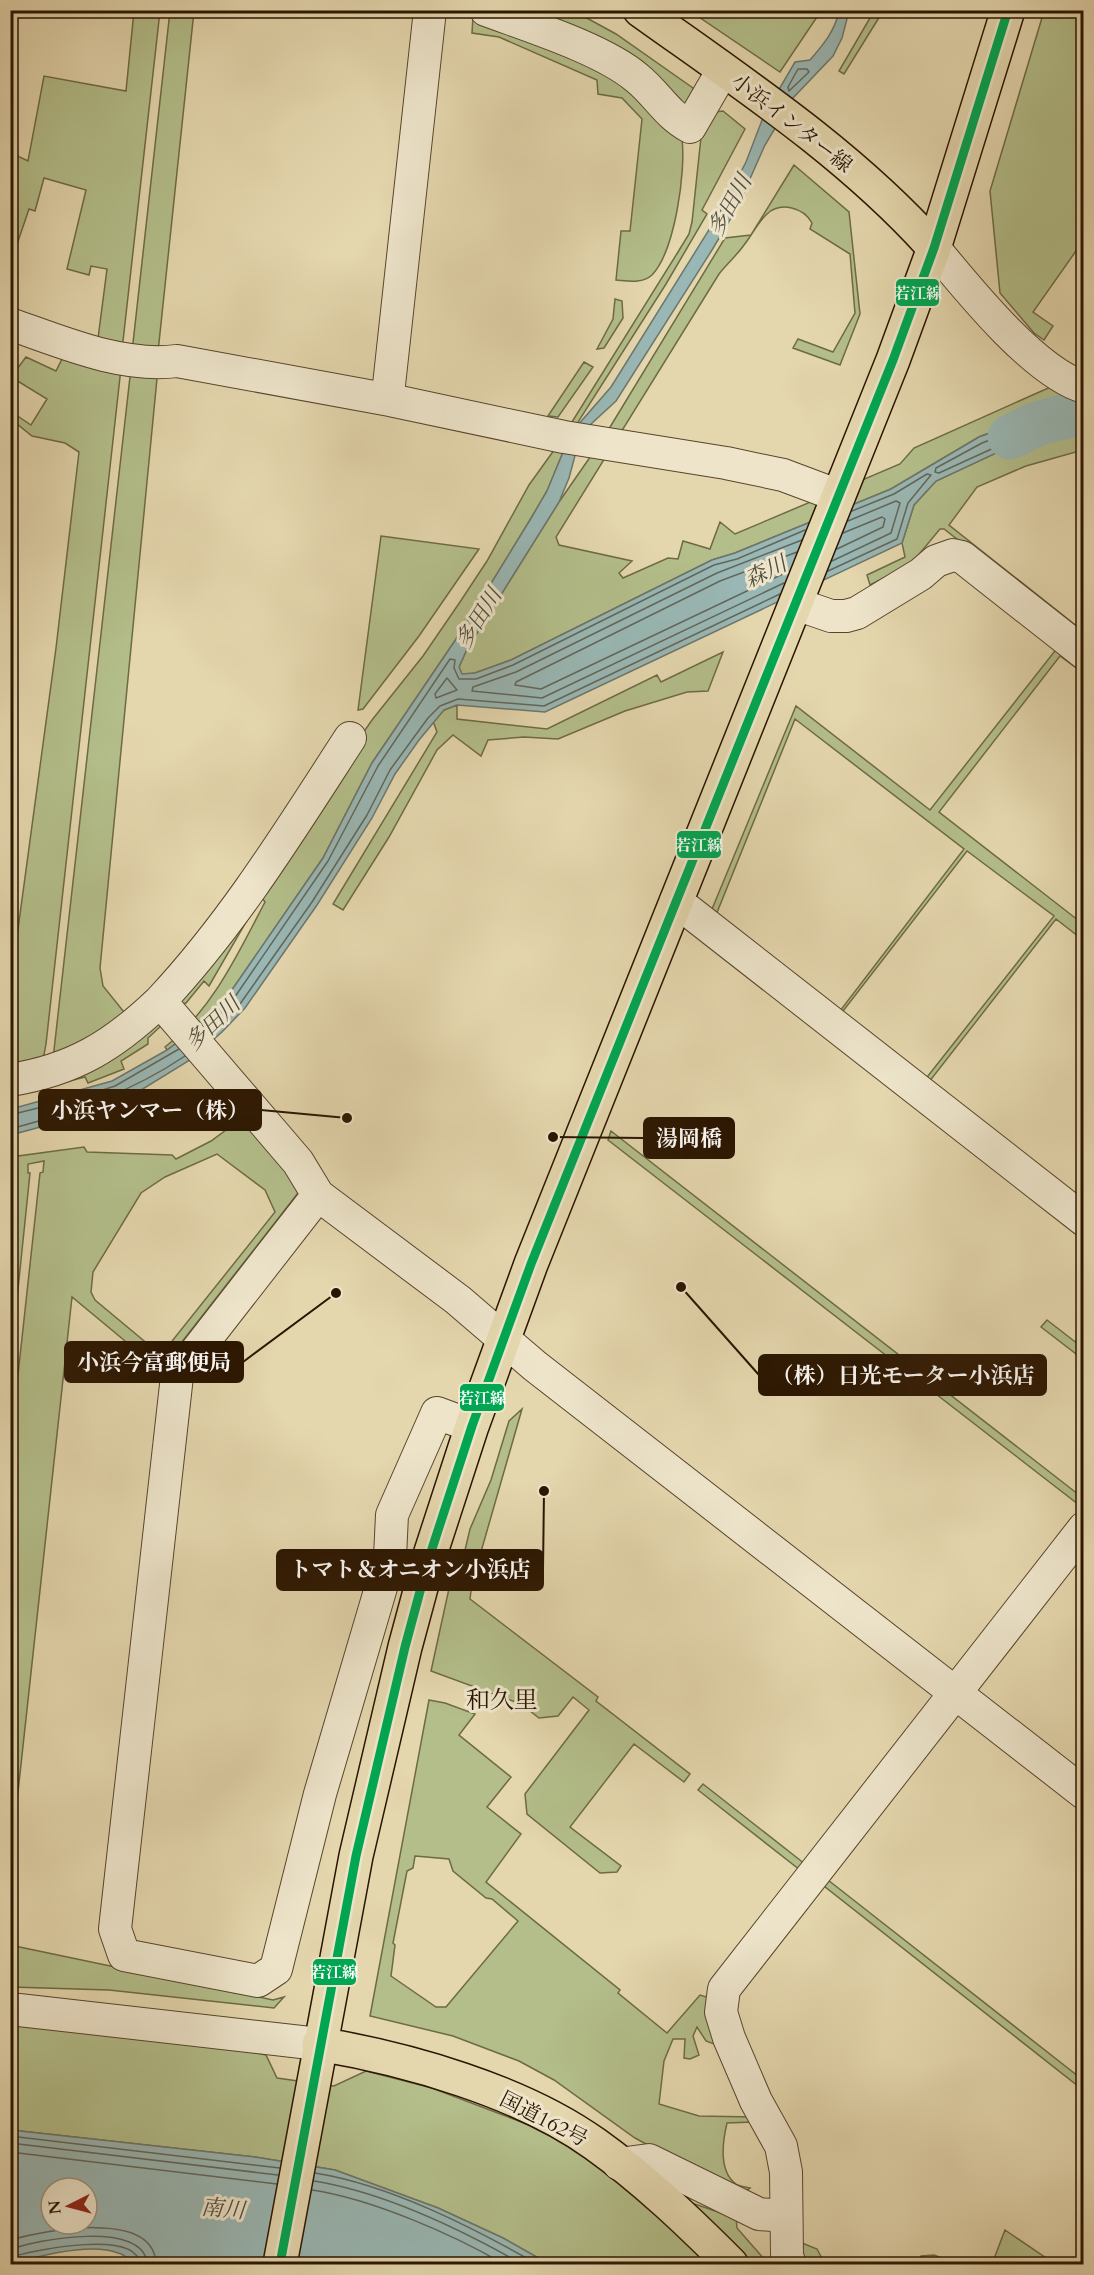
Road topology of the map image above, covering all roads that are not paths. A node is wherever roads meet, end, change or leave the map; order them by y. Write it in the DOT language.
graph roads {
  1 [pos="430,10"];
  2 [pos="486,10"];
  3 [pos="640,10"];
  4 [pos="1008,10"];
  5 [pos="723,70"];
  6 [pos="934,248"];
  7 [pos="10,324"];
  8 [pos="1083,387"];
  9 [pos="390,400"];
  10 [pos="842,490"];
  11 [pos="791,615"];
  12 [pos="1083,653"];
  13 [pos="350,738"];
  14 [pos="676,901"];
  15 [pos="166,1008"];
  16 [pos="10,1080"];
  17 [pos="318,1195"];
  18 [pos="1083,1221"];
  19 [pos="505,1339"];
  20 [pos="472,1426"];
  21 [pos="1083,1528"];
  22 [pos="956,1694"];
  23 [pos="1083,1793"];
  24 [pos="10,2009"];
  25 [pos="319,2044"];
  26 [pos="619,2164"];
  27 [pos="786,2216"];
  28 [pos="280,2265"];
  29 [pos="731,2265"];
  30 [pos="790,2265"];
  1 -- 9 [label="street"];
  2 -- 5 [label="street"];
  3 -- 5 [label="main road, 小浜インター線"];
  4 -- 6 [label="main road"];
  5 -- 6 [label="main road, 小浜インター線"];
  6 -- 8 [label="street"];
  6 -- 10 [label="main road"];
  7 -- 9 [label="street"];
  9 -- 10 [label="street"];
  10 -- 11 [label="main road"];
  11 -- 12 [label="street"];
  11 -- 14 [label="main road"];
  13 -- 15 [label="street"];
  14 -- 18 [label="street"];
  14 -- 19 [label="main road"];
  15 -- 16 [label="street"];
  15 -- 17 [label="street"];
  17 -- 19 [label="street"];
  17 -- 20 [label="street"];
  19 -- 20 [label="main road"];
  19 -- 22 [label="street"];
  20 -- 25 [label="main road"];
  21 -- 22 [label="street"];
  22 -- 23 [label="street"];
  22 -- 27 [label="street"];
  24 -- 25 [label="street"];
  25 -- 26 [label="main road, 国道162号"];
  25 -- 28 [label="main road"];
  26 -- 27 [label="street"];
  26 -- 29 [label="main road, 国道162号"];
  27 -- 30 [label="street"];
}
